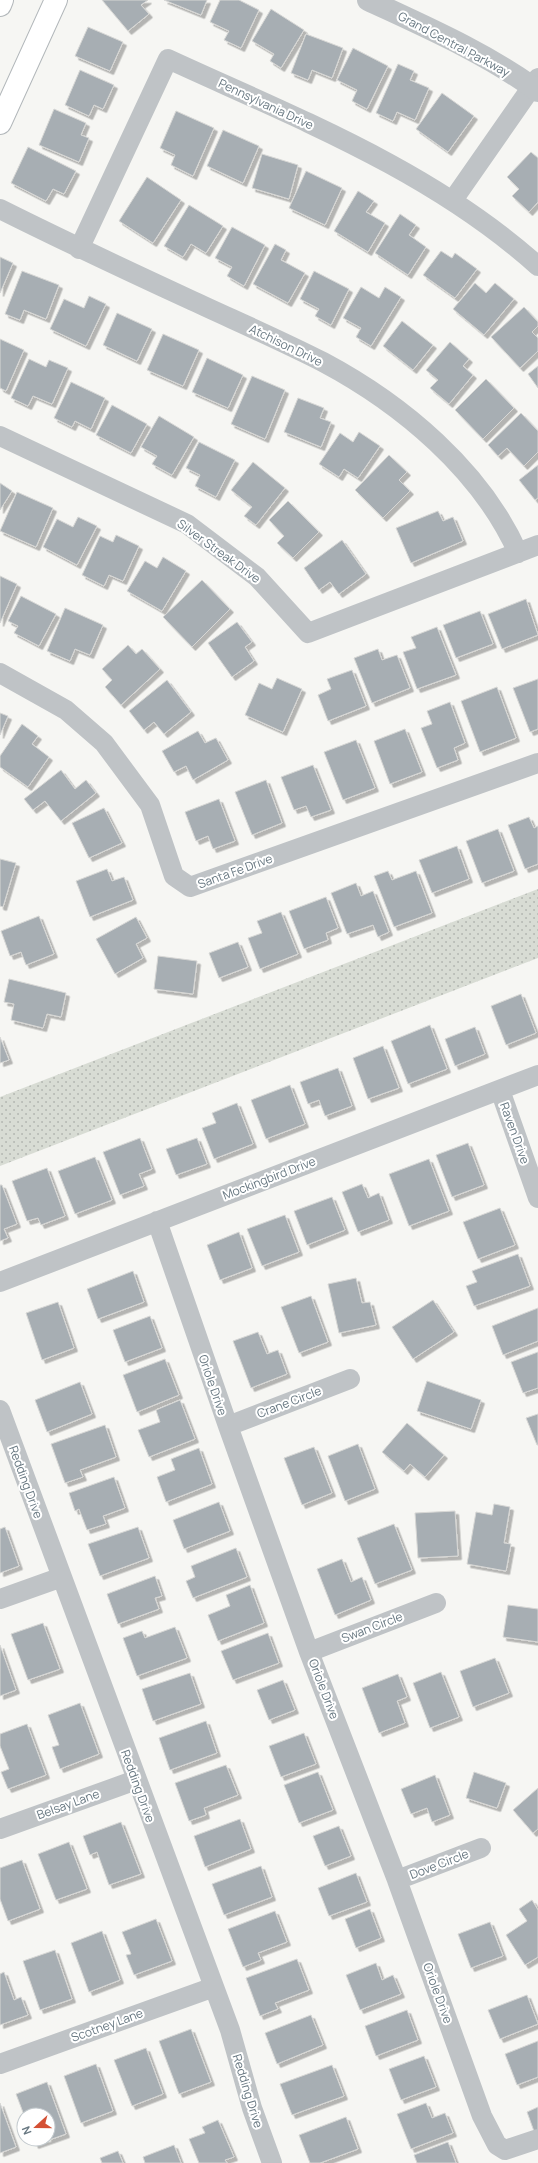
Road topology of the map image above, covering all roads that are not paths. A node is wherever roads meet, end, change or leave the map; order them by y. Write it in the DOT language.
graph roads {
  1 [pos="2,0"];
  2 [pos="56,0"];
  3 [pos="368,0"];
  4 [pos="0,5"];
  5 [pos="536,85"];
  6 [pos="0,123"];
  7 [pos="453,200"];
  8 [pos="0,209"];
  9 [pos="79,248"];
  10 [pos="538,266"];
  11 [pos="0,436"];
  12 [pos="538,545"];
  13 [pos="518,553"];
  14 [pos="0,673"];
  15 [pos="538,763"];
  16 [pos="538,1075"];
  17 [pos="500,1090"];
  18 [pos="538,1198"];
  19 [pos="156,1221"];
  20 [pos="0,1282"];
  21 [pos="350,1379"];
  22 [pos="0,1410"];
  23 [pos="228,1426"];
  24 [pos="62,1577"];
  25 [pos="0,1599"];
  26 [pos="436,1603"];
  27 [pos="309,1652"];
  28 [pos="136,1780"];
  29 [pos="0,1829"];
  30 [pos="481,1848"];
  31 [pos="397,1880"];
  32 [pos="214,1987"];
  33 [pos="0,2064"];
  34 [pos="538,2139"];
  35 [pos="272,2163"];
  1 -- 4 [label="main road"];
  2 -- 6 [label="main road"];
  3 -- 5 [label="street, Grand Central Parkway"];
  5 -- 7 [label="street"];
  7 -- 9 [label="street, Pennsylvania Drive"];
  7 -- 10 [label="street, Pennsylvania Drive"];
  8 -- 9 [label="street, Atchison Drive"];
  9 -- 13 [label="street, Atchison Drive"];
  11 -- 13 [label="street, Silver Streak Drive"];
  12 -- 13 [label="street, Silver Streak Drive"];
  14 -- 15 [label="street, Santa Fe Drive"];
  16 -- 17 [label="street, Mockingbird Drive"];
  17 -- 18 [label="street, Raven Drive"];
  17 -- 19 [label="street, Mockingbird Drive"];
  19 -- 20 [label="street, Mockingbird Drive"];
  19 -- 23 [label="street, Oriole Drive"];
  21 -- 23 [label="street, Crane Circle"];
  22 -- 24 [label="street, Redding Drive"];
  23 -- 27 [label="street, Oriole Drive"];
  24 -- 25 [label="street"];
  24 -- 28 [label="street, Redding Drive"];
  26 -- 27 [label="street, Swan Circle"];
  27 -- 31 [label="street, Oriole Drive"];
  28 -- 29 [label="street, Belsay Lane"];
  28 -- 32 [label="street, Redding Drive"];
  30 -- 31 [label="street, Dove Circle"];
  31 -- 34 [label="street, Oriole Drive"];
  32 -- 33 [label="street, Scotney Lane"];
  32 -- 35 [label="street, Redding Drive"];
}
